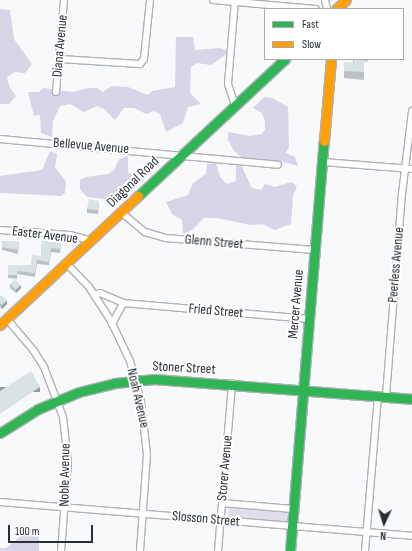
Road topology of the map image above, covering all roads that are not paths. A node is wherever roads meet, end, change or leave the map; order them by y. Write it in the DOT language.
graph roads {
  1 [pos="64,0"];
  2 [pos="150,0"];
  3 [pos="213,0"];
  4 [pos="346,0"];
  5 [pos="235,1"];
  6 [pos="306,8"];
  7 [pos="337,8"];
  8 [pos="60,59"];
  9 [pos="284,60"];
  10 [pos="331,60"];
  11 [pos="56,92"];
  12 [pos="235,106"];
  13 [pos="412,110"];
  14 [pos="0,139"];
  15 [pos="181,155"];
  16 [pos="323,162"];
  17 [pos="278,165"];
  18 [pos="405,169"];
  19 [pos="412,169"];
  20 [pos="122,213"];
  21 [pos="0,230"];
  22 [pos="89,240"];
  23 [pos="315,250"];
  24 [pos="66,263"];
  25 [pos="94,294"];
  26 [pos="123,303"];
  27 [pos="309,319"];
  28 [pos="3,322"];
  29 [pos="112,324"];
  30 [pos="136,381"];
  31 [pos="232,384"];
  32 [pos="303,390"];
  33 [pos="382,396"];
  34 [pos="412,399"];
  35 [pos="58,400"];
  36 [pos="0,433"];
  37 [pos="0,502"];
  38 [pos="222,503"];
  39 [pos="65,507"];
  40 [pos="293,509"];
  41 [pos="143,514"];
  42 [pos="221,521"];
  43 [pos="292,526"];
  44 [pos="367,532"];
  45 [pos="412,536"];
  46 [pos="61,551"];
  47 [pos="140,551"];
  48 [pos="218,551"];
  49 [pos="290,551"];
  50 [pos="366,551"];
  1 -- 8 [label="street, Diana Avenue"];
  2 -- 8 [label="street"];
  3 -- 5 [label="street"];
  4 -- 7 [label="street"];
  5 -- 6 [label="street"];
  5 -- 12 [label="street"];
  8 -- 11 [label="street, Diana Avenue"];
  9 -- 12 [label="street, Diagonal Road"];
  10 -- 16 [label="street, Mercer Avenue"];
  12 -- 15 [label="street, Diagonal Road"];
  13 -- 18 [label="street, Peerless Avenue"];
  14 -- 15 [label="street, Bellevue Avenue"];
  15 -- 17 [label="street, Bellevue Avenue"];
  15 -- 20 [label="street, Diagonal Road"];
  16 -- 18 [label="street"];
  16 -- 23 [label="street, Mercer Avenue"];
  18 -- 19 [label="street"];
  18 -- 33 [label="street, Peerless Avenue"];
  20 -- 22 [label="street, Diagonal Road"];
  20 -- 23 [label="street, Glenn Street"];
  21 -- 22 [label="street, Easter Avenue"];
  22 -- 24 [label="street, Diagonal Road"];
  23 -- 27 [label="street, Mercer Avenue"];
  24 -- 25 [label="street, Noah Avenue"];
  24 -- 28 [label="street, Diagonal Road"];
  25 -- 26 [label="street, Fried Street"];
  25 -- 29 [label="street, Noah Avenue"];
  26 -- 27 [label="street, Fried Street"];
  26 -- 29 [label="street"];
  27 -- 32 [label="street, Mercer Avenue"];
  28 -- 35 [label="street, Noble Avenue"];
  29 -- 30 [label="street, Noah Avenue"];
  30 -- 31 [label="street, Stoner Street"];
  30 -- 35 [label="street, Stoner Street"];
  30 -- 41 [label="street, Noah Avenue"];
  31 -- 32 [label="street, Stoner Street"];
  31 -- 38 [label="street, Storer Avenue"];
  32 -- 33 [label="street, Stoner Street"];
  32 -- 40 [label="street, Mercer Avenue"];
  33 -- 34 [label="street, Stoner Street"];
  33 -- 44 [label="street, Peerless Avenue"];
  35 -- 36 [label="street, Stoner Street"];
  35 -- 39 [label="street, Noble Avenue"];
  37 -- 39 [label="street, Slosson Street"];
  38 -- 40 [label="street"];
  38 -- 42 [label="street, Storer Avenue"];
  39 -- 41 [label="street, Slosson Street"];
  39 -- 46 [label="street, Noble Avenue"];
  40 -- 43 [label="street, Mercer Avenue"];
  41 -- 42 [label="street, Slosson Street"];
  41 -- 47 [label="street, Noah Avenue"];
  42 -- 43 [label="street, Slosson Street"];
  42 -- 48 [label="street, Storer Avenue"];
  43 -- 44 [label="street, Slosson Street"];
  43 -- 49 [label="street, Mercer Avenue"];
  44 -- 45 [label="street, Slosson Street"];
  44 -- 50 [label="street, Peerless Avenue"];
}
